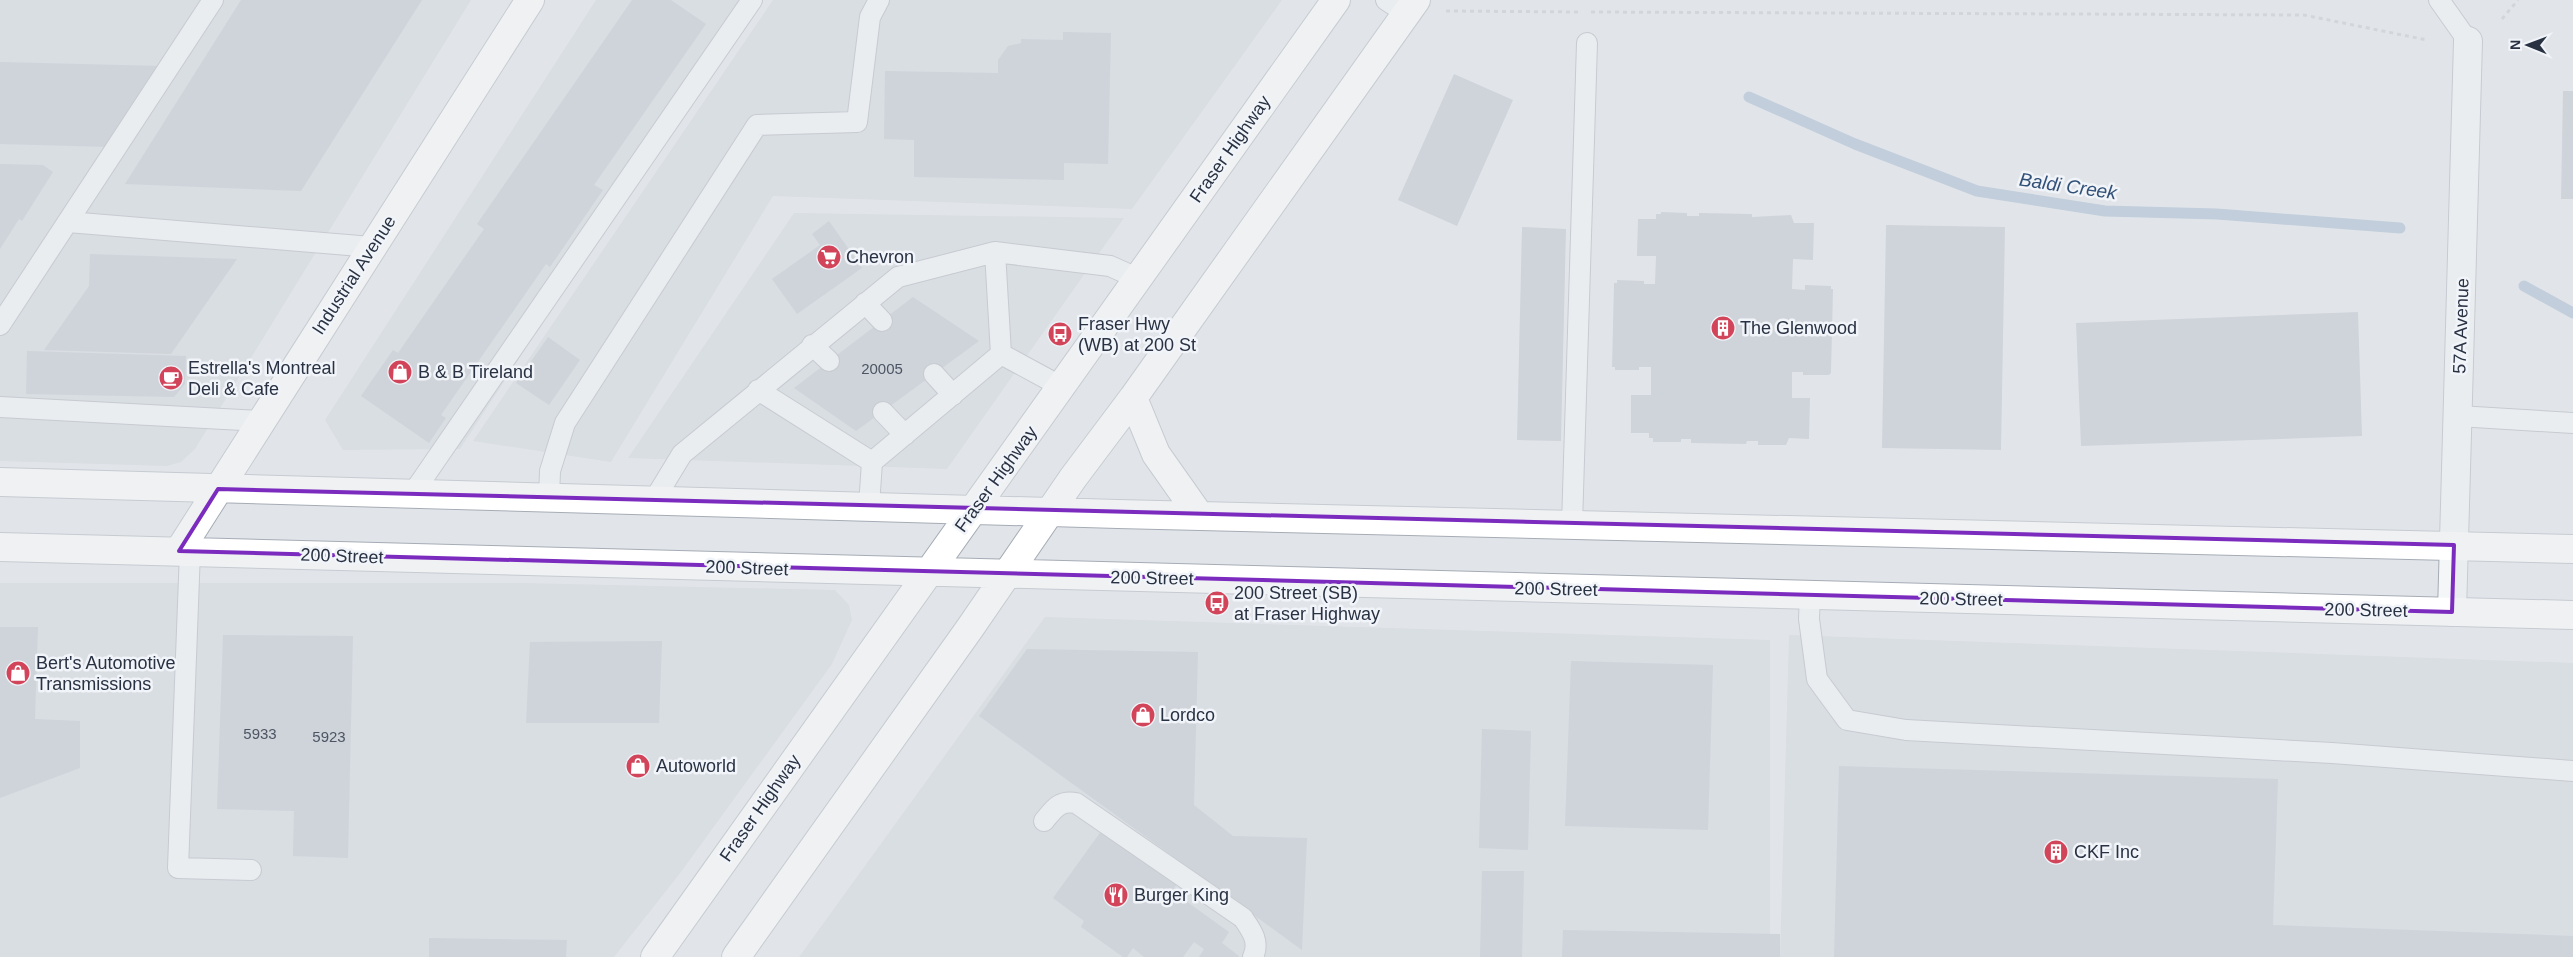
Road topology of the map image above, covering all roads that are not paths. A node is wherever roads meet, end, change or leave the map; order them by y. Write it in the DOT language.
graph roads {
  1 [pos="213,0"];
  2 [pos="530,0"];
  3 [pos="752,0"];
  4 [pos="879,0"];
  5 [pos="1336,0"];
  6 [pos="2438,0"];
  7 [pos="1411,6"];
  8 [pos="2468,40"];
  9 [pos="1587,43"];
  10 [pos="68,222"];
  11 [pos="372,247"];
  12 [pos="995,252"];
  13 [pos="1139,279"];
  14 [pos="865,303"];
  15 [pos="882,321"];
  16 [pos="0,325"];
  17 [pos="812,345"];
  18 [pos="1001,354"];
  19 [pos="829,361"];
  20 [pos="934,374"];
  21 [pos="1062,387"];
  22 [pos="758,390"];
  23 [pos="953,394"];
  24 [pos="1134,398"];
  25 [pos="0,407"];
  26 [pos="883,412"];
  27 [pos="2458,416"];
  28 [pos="261,420"];
  29 [pos="2573,423"];
  30 [pos="905,435"];
  31 [pos="872,462"];
  32 [pos="0,482"];
  33 [pos="218,489"];
  34 [pos="413,493"];
  35 [pos="549,497"];
  36 [pos="654,500"];
  37 [pos="869,506"];
  38 [pos="974,510"];
  39 [pos="1049,512"];
  40 [pos="1199,515"];
  41 [pos="1572,524"];
  42 [pos="2454,545"];
  43 [pos="0,547"];
  44 [pos="2573,549"];
  45 [pos="184,551"];
  46 [pos="928,573"];
  47 [pos="1006,575"];
  48 [pos="1810,595"];
  49 [pos="2452,612"];
  50 [pos="2573,615"];
  51 [pos="2573,772"];
  52 [pos="1044,821"];
  53 [pos="251,870"];
  54 [pos="655,957"];
  55 [pos="736,957"];
  56 [pos="1253,957"];
  1 -- 10 [label="lane"];
  2 -- 11 [label="main road, Industrial Avenue"];
  3 -- 34 [label="lane"];
  4 -- 35 [label="lane"];
  5 -- 13 [label="main road, Fraser Highway"];
  6 -- 8 [label="lane"];
  7 -- 24 [label="main road"];
  8 -- 27 [label="street, 57A Avenue"];
  9 -- 41 [label="lane"];
  10 -- 11 [label="lane"];
  10 -- 16 [label="lane"];
  11 -- 28 [label="main road, Industrial Avenue"];
  12 -- 13 [label="lane"];
  12 -- 14 [label="lane"];
  12 -- 18 [label="lane"];
  13 -- 21 [label="main road, Fraser Highway"];
  14 -- 15 [label="lane"];
  14 -- 17 [label="lane"];
  17 -- 19 [label="lane"];
  17 -- 22 [label="lane"];
  18 -- 21 [label="lane"];
  18 -- 23 [label="lane"];
  20 -- 23 [label="lane"];
  21 -- 38 [label="main road, Fraser Highway"];
  22 -- 31 [label="lane"];
  22 -- 36 [label="lane"];
  23 -- 30 [label="lane"];
  24 -- 39 [label="main road"];
  24 -- 40 [label="main road"];
  25 -- 28 [label="lane"];
  26 -- 30 [label="lane"];
  27 -- 29 [label="lane"];
  27 -- 42 [label="street, 57A Avenue"];
  28 -- 33 [label="main road, Industrial Avenue"];
  30 -- 31 [label="lane"];
  31 -- 37 [label="lane"];
  32 -- 33 [label="main road"];
  33 -- 34 [label="main road"];
  33 -- 45 [label="main road, Industrial Avenue"];
  34 -- 35 [label="main road"];
  35 -- 36 [label="main road"];
  36 -- 37 [label="main road"];
  37 -- 38 [label="main road"];
  38 -- 39 [label="main road"];
  38 -- 46 [label="main road, Fraser Highway"];
  39 -- 40 [label="main road"];
  39 -- 47 [label="main road"];
  40 -- 41 [label="main road"];
  41 -- 42 [label="main road"];
  42 -- 44 [label="main road"];
  42 -- 49 [label="street, 57A Avenue"];
  43 -- 45 [label="main road, 200 Street"];
  45 -- 46 [label="main road, 200 Street"];
  45 -- 53 [label="lane"];
  46 -- 47 [label="main road, 200 Street"];
  46 -- 54 [label="main road, Fraser Highway"];
  47 -- 48 [label="main road, 200 Street"];
  47 -- 55 [label="main road"];
  48 -- 49 [label="main road, 200 Street"];
  48 -- 51 [label="lane"];
  49 -- 50 [label="main road, 200 Street"];
  52 -- 56 [label="lane"];
}
